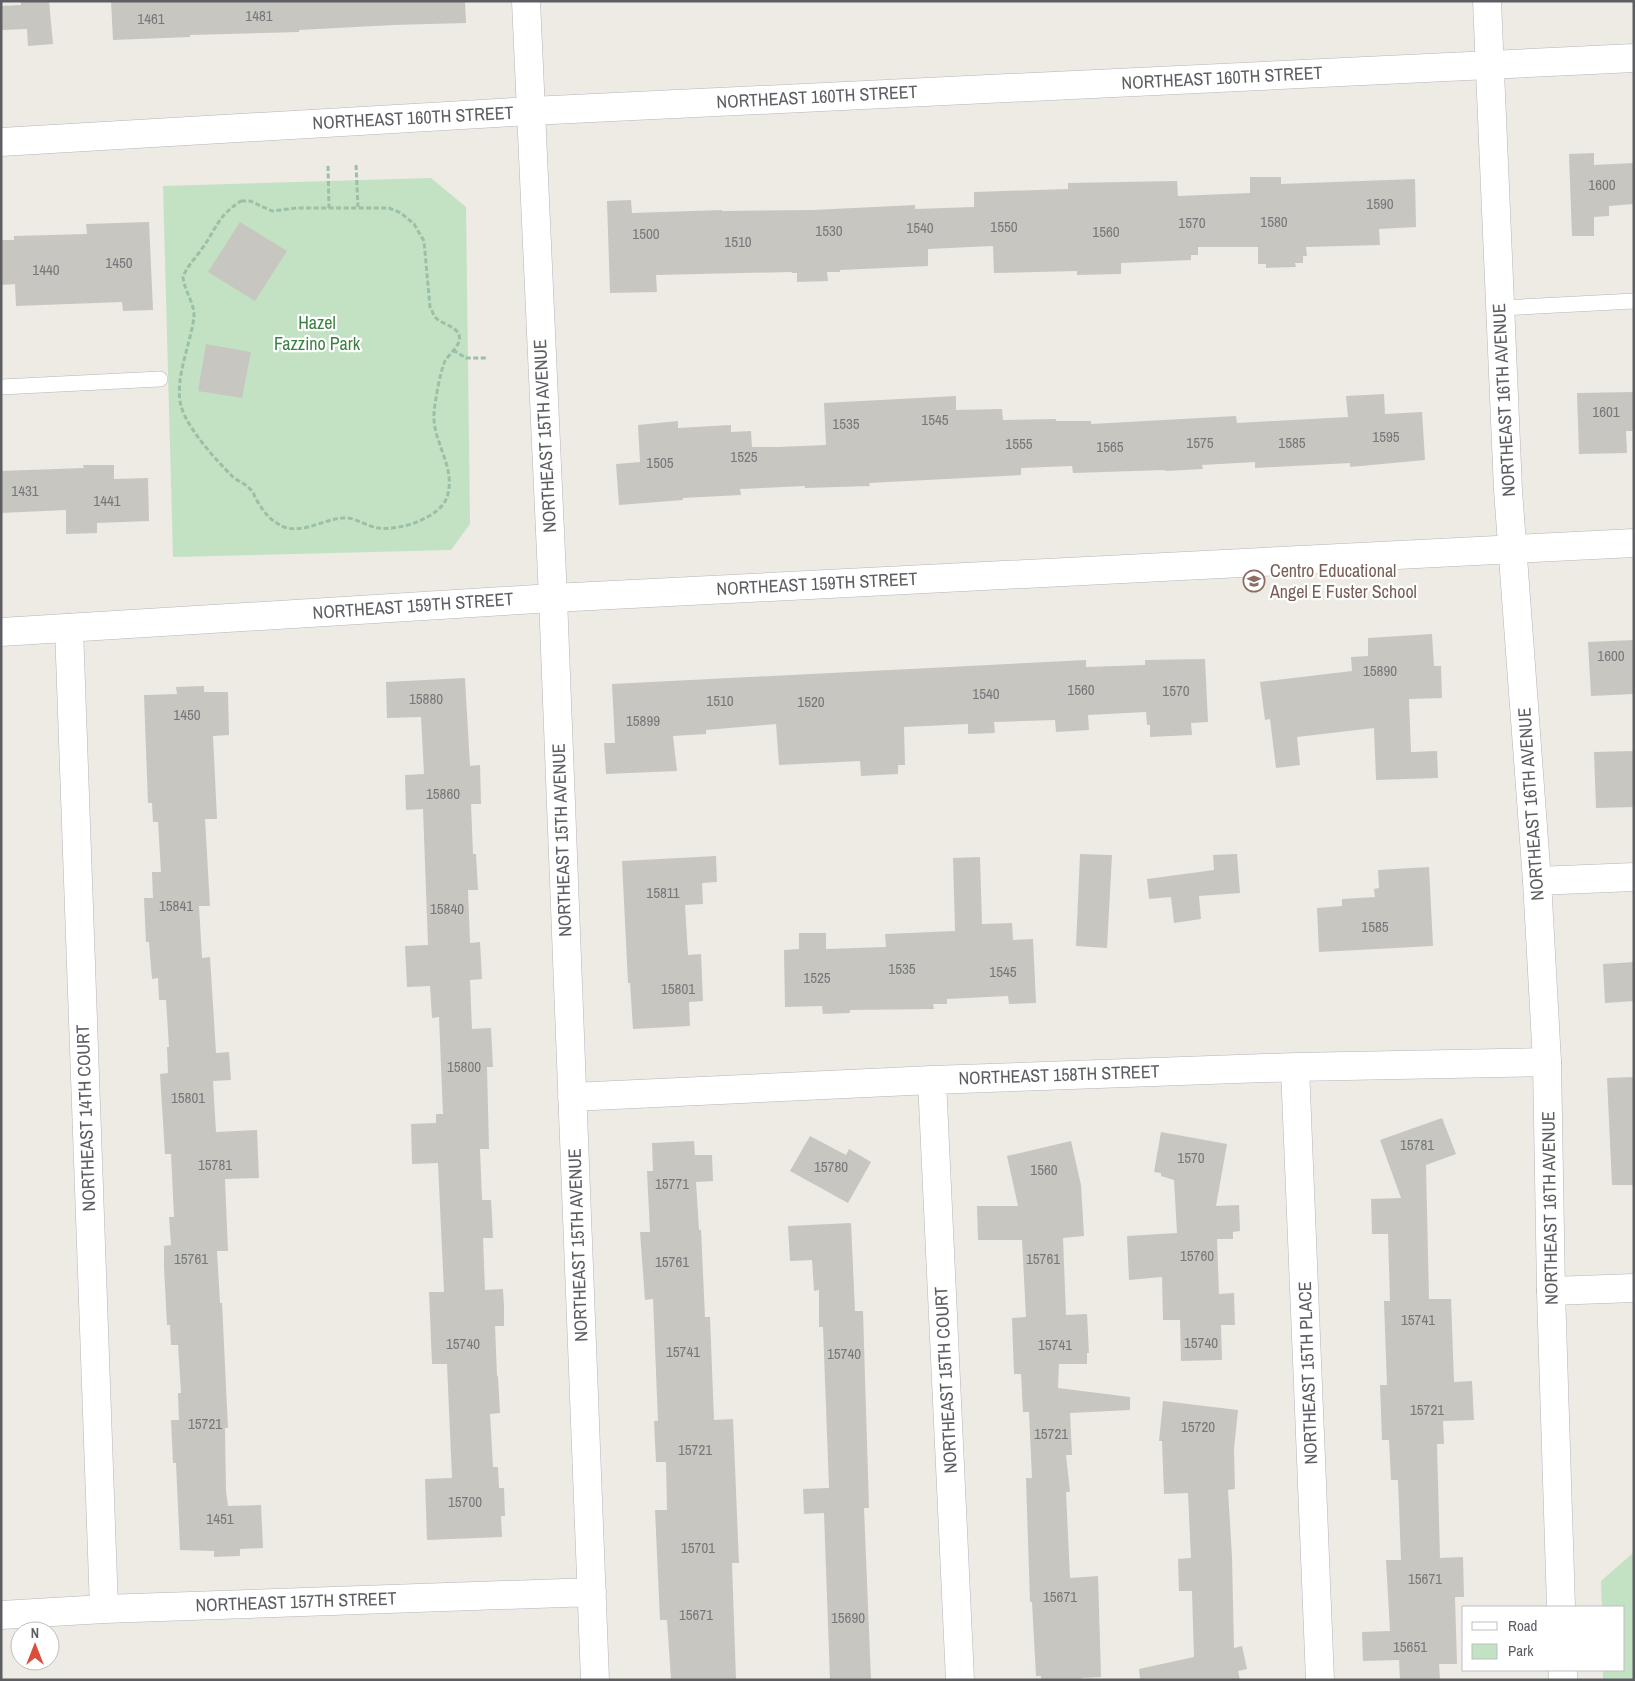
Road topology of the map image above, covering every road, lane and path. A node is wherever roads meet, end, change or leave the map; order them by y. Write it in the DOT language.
graph roads {
  1 [pos="526,1"];
  2 [pos="1487,1"];
  3 [pos="1634,58"];
  4 [pos="1490,65"];
  5 [pos="531,111"];
  6 [pos="1,142"];
  7 [pos="356,165"];
  8 [pos="328,166"];
  9 [pos="358,207"];
  10 [pos="329,208"];
  11 [pos="1634,301"];
  12 [pos="1500,308"];
  13 [pos="453,350"];
  14 [pos="488,358"];
  15 [pos="160,379"];
  16 [pos="1,387"];
  17 [pos="1634,543"];
  18 [pos="1512,548"];
  19 [pos="553,598"];
  20 [pos="69,628"];
  21 [pos="1,632"];
  22 [pos="1634,877"];
  23 [pos="1536,881"];
  24 [pos="1547,1062"];
  25 [pos="1296,1067"];
  26 [pos="932,1080"];
  27 [pos="572,1097"];
  28 [pos="1634,1288"];
  29 [pos="1552,1291"];
  30 [pos="592,1592"];
  31 [pos="1561,1606"];
  32 [pos="104,1609"];
  33 [pos="1,1615"];
  34 [pos="595,1680"];
  35 [pos="960,1680"];
  36 [pos="1320,1680"];
  1 -- 5 [label="street, NORTHEAST 15TH AVENUE"];
  2 -- 4 [label="street, NORTHEAST 16TH AVENUE"];
  3 -- 4 [label="street, NORTHEAST 160TH STREET"];
  4 -- 5 [label="street, NORTHEAST 160TH STREET"];
  4 -- 12 [label="street, NORTHEAST 16TH AVENUE"];
  5 -- 6 [label="street, NORTHEAST 160TH STREET"];
  5 -- 19 [label="street, NORTHEAST 15TH AVENUE"];
  7 -- 9 [label="path"];
  8 -- 10 [label="path"];
  9 -- 10 [label="path"];
  9 -- 13 [label="path"];
  10 -- 13 [label="path"];
  11 -- 12 [label="lane"];
  12 -- 18 [label="street, NORTHEAST 16TH AVENUE"];
  13 -- 14 [label="path"];
  15 -- 16 [label="lane"];
  17 -- 18 [label="street, NORTHEAST 159TH STREET"];
  18 -- 19 [label="street, NORTHEAST 159TH STREET"];
  18 -- 23 [label="street, NORTHEAST 16TH AVENUE"];
  19 -- 20 [label="street, NORTHEAST 159TH STREET"];
  19 -- 27 [label="street, NORTHEAST 15TH AVENUE"];
  20 -- 21 [label="street, NORTHEAST 159TH STREET"];
  20 -- 32 [label="street, NORTHEAST 14TH COURT"];
  22 -- 23 [label="street"];
  23 -- 24 [label="street, NORTHEAST 16TH AVENUE"];
  24 -- 25 [label="street, NORTHEAST 158TH STREET"];
  24 -- 29 [label="street, NORTHEAST 16TH AVENUE"];
  25 -- 26 [label="street, NORTHEAST 158TH STREET"];
  25 -- 36 [label="street, NORTHEAST 15TH PLACE"];
  26 -- 27 [label="street, NORTHEAST 158TH STREET"];
  26 -- 35 [label="street, NORTHEAST 15TH COURT"];
  27 -- 30 [label="street, NORTHEAST 15TH AVENUE"];
  28 -- 29 [label="street"];
  29 -- 31 [label="street, NORTHEAST 16TH AVENUE"];
  30 -- 32 [label="street, NORTHEAST 157TH STREET"];
  30 -- 34 [label="street, NORTHEAST 15TH AVENUE"];
  32 -- 33 [label="street, NORTHEAST 157TH STREET"];
}
